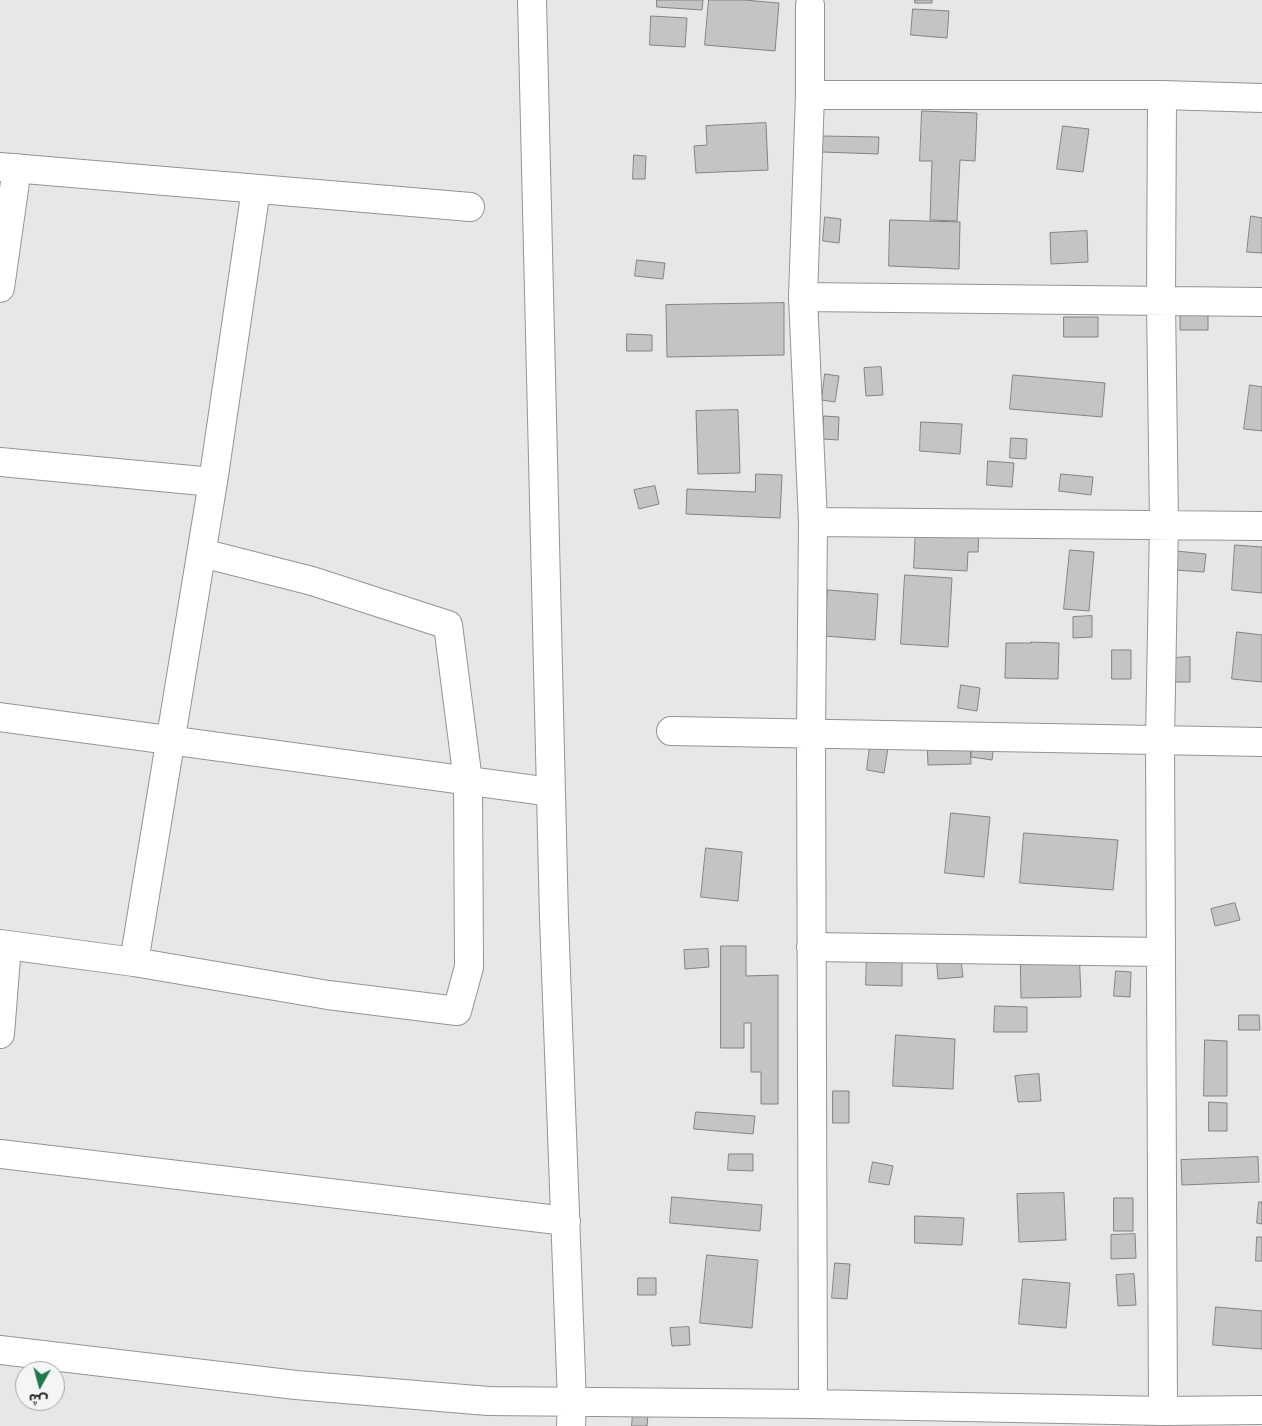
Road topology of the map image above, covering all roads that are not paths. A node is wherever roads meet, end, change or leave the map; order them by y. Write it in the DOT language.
graph roads {
  1 [pos="532,0"];
  2 [pos="810,5"];
  3 [pos="810,95"];
  4 [pos="1162,96"];
  5 [pos="1262,98"];
  6 [pos="8,167"];
  7 [pos="256,189"];
  8 [pos="470,207"];
  9 [pos="0,288"];
  10 [pos="802,297"];
  11 [pos="1161,301"];
  12 [pos="1262,302"];
  13 [pos="0,462"];
  14 [pos="213,482"];
  15 [pos="813,522"];
  16 [pos="1164,524"];
  17 [pos="1262,526"];
  18 [pos="202,553"];
  19 [pos="0,717"];
  20 [pos="671,732"];
  21 [pos="811,734"];
  22 [pos="1160,740"];
  23 [pos="171,741"];
  24 [pos="1262,742"];
  25 [pos="468,781"];
  26 [pos="552,792"];
  27 [pos="4,944"];
  28 [pos="811,947"];
  29 [pos="1161,952"];
  30 [pos="134,962"];
  31 [pos="0,1034"];
  32 [pos="0,1154"];
  33 [pos="566,1221"];
  34 [pos="0,1350"];
  35 [pos="813,1404"];
  36 [pos="1262,1410"];
  37 [pos="1163,1411"];
  38 [pos="572,1414"];
  39 [pos="853,1415"];
  40 [pos="1203,1418"];
  1 -- 26 [label="street"];
  2 -- 3 [label="street"];
  3 -- 4 [label="street"];
  3 -- 10 [label="street"];
  4 -- 5 [label="street"];
  4 -- 11 [label="street"];
  6 -- 7 [label="street"];
  6 -- 9 [label="street"];
  7 -- 8 [label="street"];
  7 -- 14 [label="street"];
  10 -- 11 [label="street"];
  10 -- 15 [label="street"];
  11 -- 12 [label="street"];
  11 -- 16 [label="street"];
  13 -- 14 [label="street"];
  14 -- 18 [label="street"];
  15 -- 16 [label="street"];
  15 -- 21 [label="street"];
  16 -- 17 [label="street"];
  16 -- 22 [label="street"];
  18 -- 23 [label="street"];
  18 -- 25 [label="street"];
  19 -- 23 [label="street"];
  20 -- 21 [label="street"];
  21 -- 22 [label="street"];
  21 -- 28 [label="street"];
  22 -- 24 [label="street"];
  22 -- 29 [label="street"];
  23 -- 25 [label="street"];
  23 -- 30 [label="street"];
  25 -- 26 [label="street"];
  25 -- 30 [label="street"];
  26 -- 33 [label="street"];
  27 -- 30 [label="street"];
  27 -- 31 [label="street"];
  28 -- 29 [label="street"];
  28 -- 35 [label="street"];
  29 -- 37 [label="street"];
  32 -- 33 [label="street"];
  33 -- 38 [label="street"];
  34 -- 38 [label="street"];
  35 -- 38 [label="street"];
  35 -- 39 [label="street"];
  36 -- 40 [label="street"];
  37 -- 39 [label="street"];
  37 -- 40 [label="street"];
}
